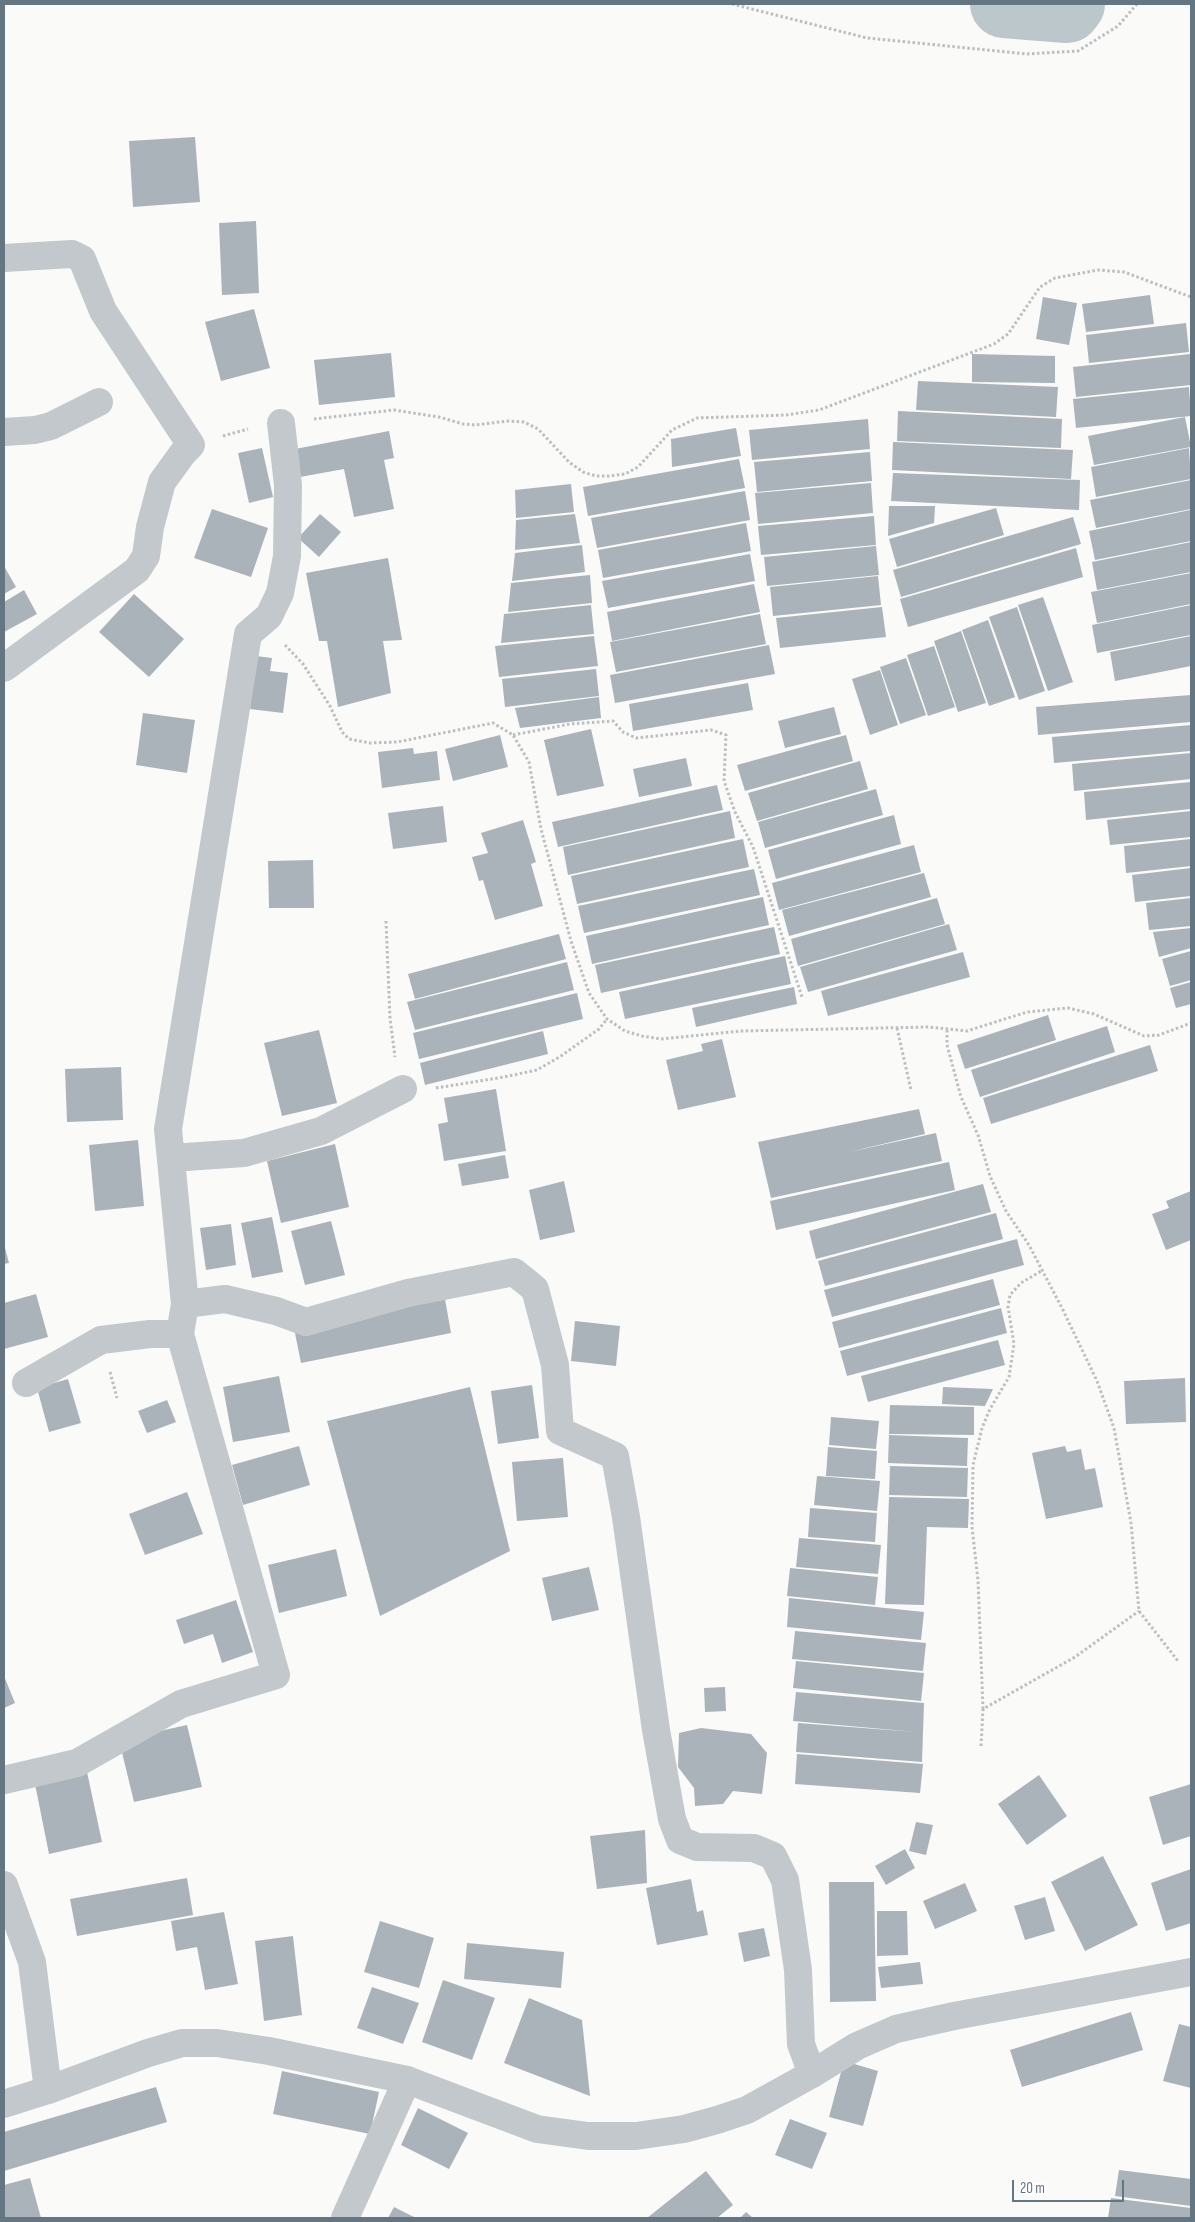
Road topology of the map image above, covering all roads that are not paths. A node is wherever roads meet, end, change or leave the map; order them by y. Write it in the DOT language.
graph roads {
  1 [pos="4,258"];
  2 [pos="99,402"];
  3 [pos="282,423"];
  4 [pos="4,432"];
  5 [pos="4,668"];
  6 [pos="403,1089"];
  7 [pos="170,1158"];
  8 [pos="185,1304"];
  9 [pos="180,1334"];
  10 [pos="26,1383"];
  11 [pos="4,1780"];
  12 [pos="4,1885"];
  13 [pos="1191,1972"];
  14 [pos="812,2074"];
  15 [pos="407,2080"];
  16 [pos="48,2090"];
  17 [pos="4,2104"];
  18 [pos="345,2218"];
  1 -- 5 [label="street"];
  2 -- 4 [label="street"];
  3 -- 7 [label="street"];
  6 -- 7 [label="street"];
  7 -- 8 [label="street"];
  8 -- 9 [label="street"];
  8 -- 14 [label="street"];
  9 -- 10 [label="street"];
  9 -- 11 [label="street"];
  12 -- 16 [label="street"];
  13 -- 14 [label="street"];
  14 -- 15 [label="street"];
  15 -- 16 [label="street"];
  15 -- 18 [label="street"];
  16 -- 17 [label="street"];
}
